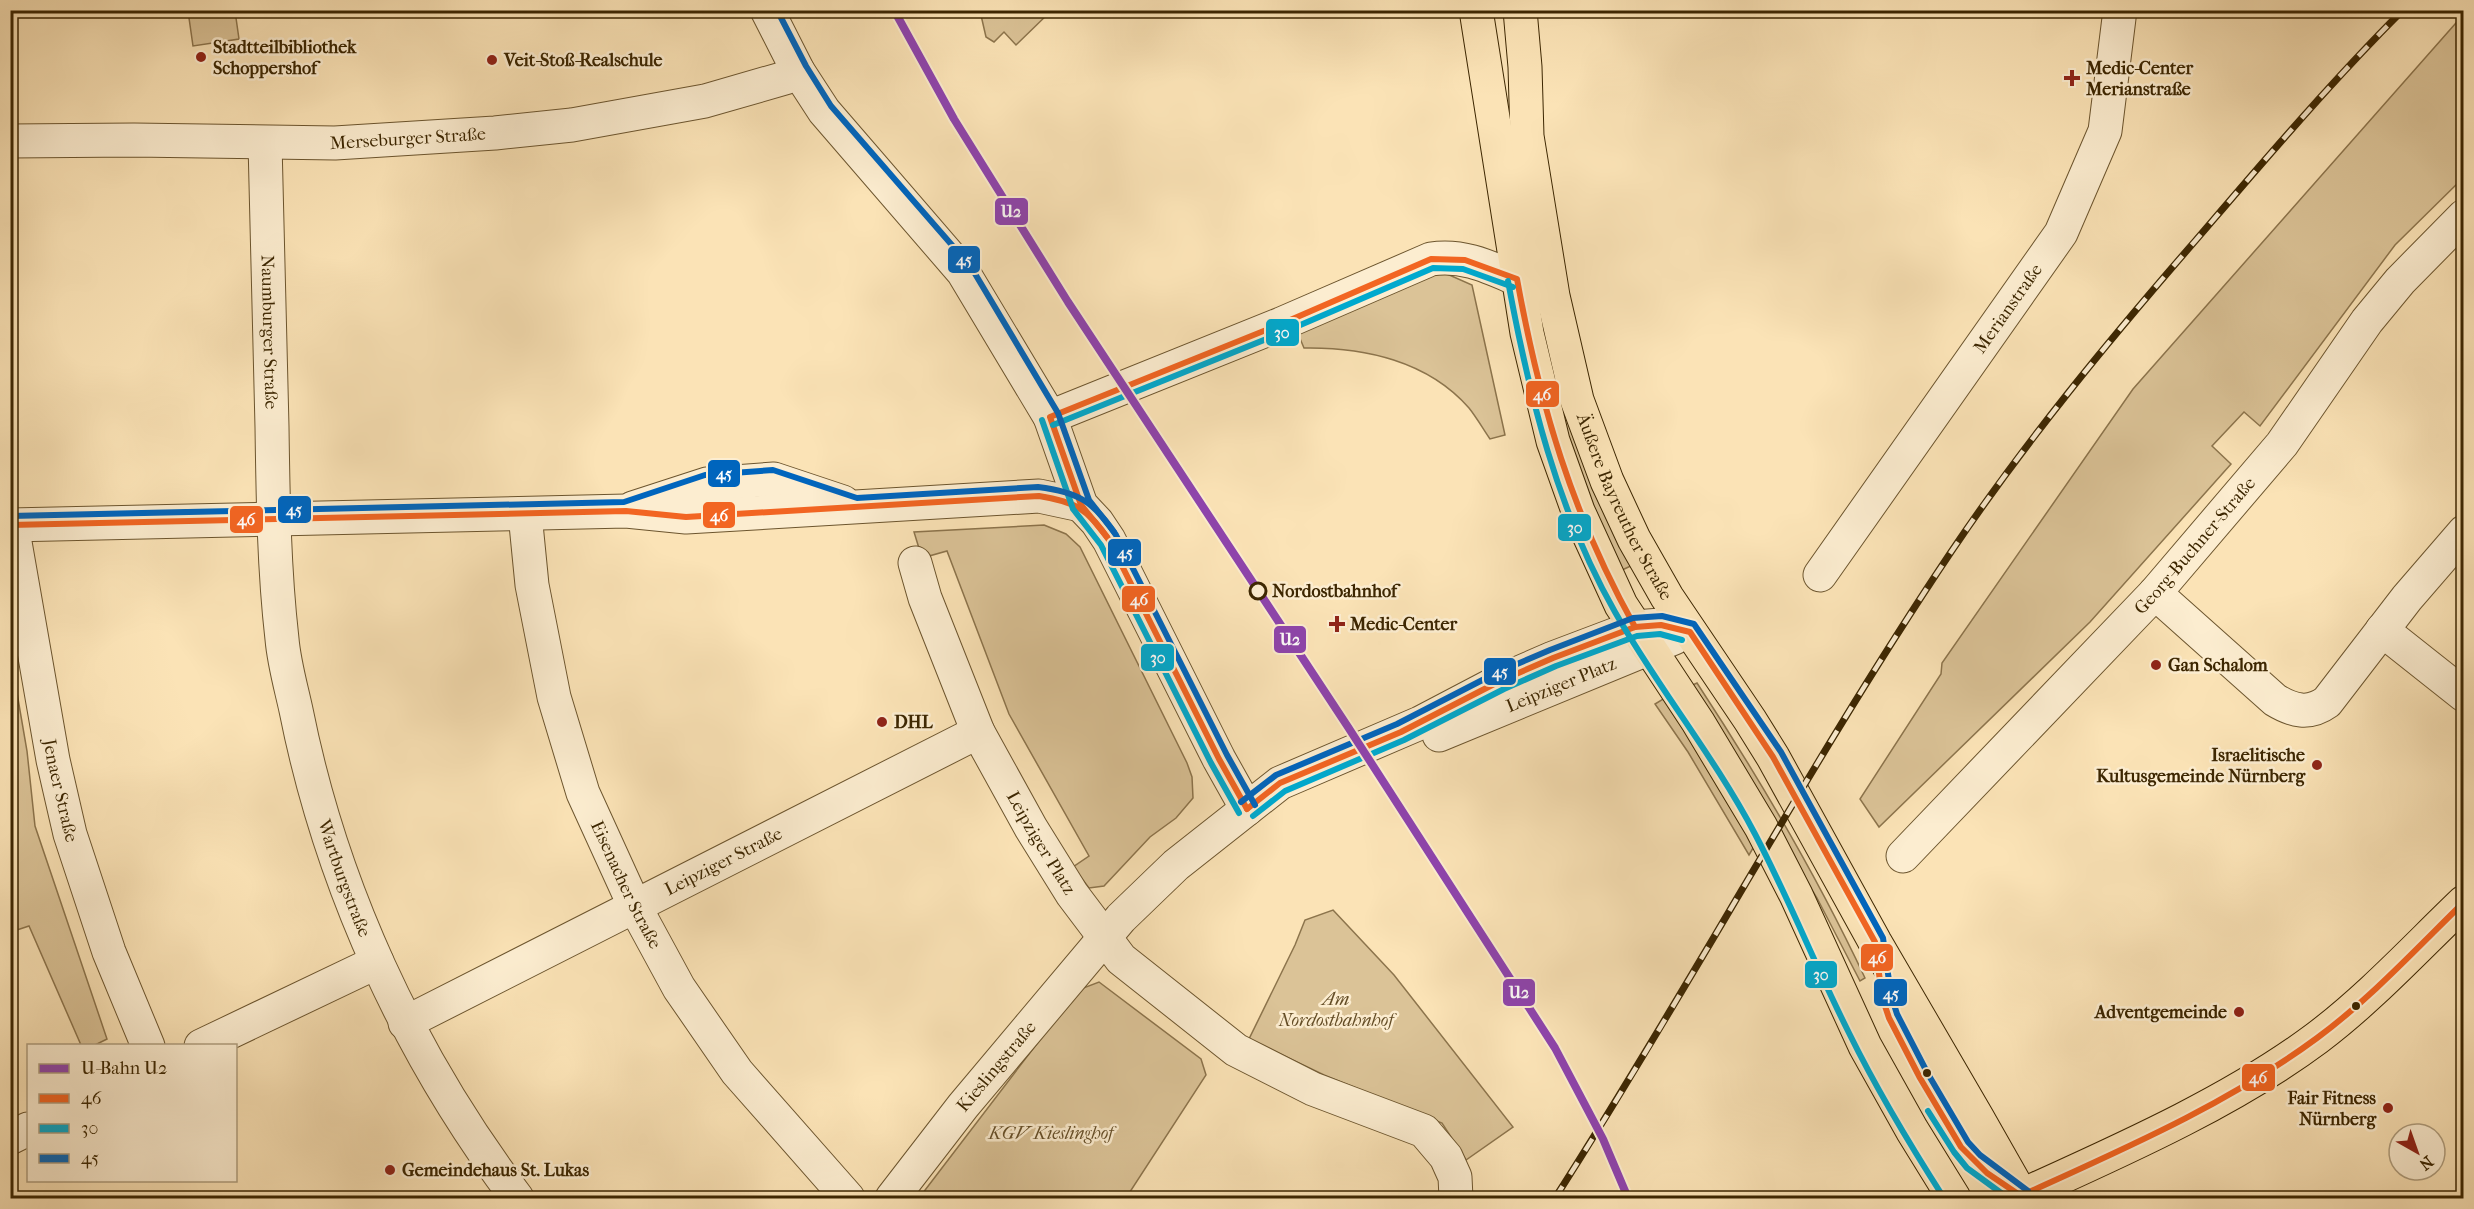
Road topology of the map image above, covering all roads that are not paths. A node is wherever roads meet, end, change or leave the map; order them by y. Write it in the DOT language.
graph roads {
  1 [pos="767,10"];
  2 [pos="1476,10"];
  3 [pos="1520,10"];
  4 [pos="2120,10"];
  5 [pos="798,71"];
  6 [pos="10,141"];
  7 [pos="265,143"];
  8 [pos="2463,216"];
  9 [pos="1517,279"];
  10 [pos="1050,417"];
  11 [pos="1081,505"];
  12 [pos="525,514"];
  13 [pos="274,520"];
  14 [pos="11,525"];
  15 [pos="2463,532"];
  16 [pos="915,563"];
  17 [pos="1820,575"];
  18 [pos="2155,593"];
  19 [pos="2382,630"];
  20 [pos="1690,633"];
  21 [pos="1641,637"];
  22 [pos="2463,695"];
  23 [pos="978,732"];
  24 [pos="1247,809"];
  25 [pos="1903,856"];
  26 [pos="2463,902"];
  27 [pos="635,907"];
  28 [pos="1103,938"];
  29 [pos="377,962"];
  30 [pos="405,1023"];
  31 [pos="147,1044"];
  32 [pos="205,1044"];
  33 [pos="27,1130"];
  34 [pos="10,1138"];
  35 [pos="517,1198"];
  36 [pos="848,1198"];
  37 [pos="892,1198"];
  38 [pos="1455,1198"];
  39 [pos="1954,1198"];
  40 [pos="2020,1198"];
  1 -- 5 [label="street"];
  2 -- 9 [label="main road, Äußere Bayreuther Straße"];
  3 -- 20 [label="main road, Äußere Bayreuther Straße"];
  4 -- 17 [label="street, Merianstraße"];
  5 -- 7 [label="street, Merseburger Straße"];
  5 -- 10 [label="street"];
  6 -- 7 [label="street, Merseburger Straße"];
  7 -- 13 [label="street, Naumburger Straße"];
  8 -- 18 [label="street, Georg-Buchner-Straße"];
  9 -- 10 [label="street"];
  9 -- 21 [label="main road, Äußere Bayreuther Straße"];
  10 -- 11 [label="street"];
  11 -- 12 [label="street"];
  11 -- 24 [label="street"];
  12 -- 13 [label="street"];
  12 -- 27 [label="street, Eisenacher Straße"];
  13 -- 14 [label="street"];
  13 -- 29 [label="street, Wartburgstraße"];
  14 -- 31 [label="street, Jenaer Straße"];
  15 -- 19 [label="street"];
  16 -- 23 [label="street, Leipziger Platz"];
  18 -- 19 [label="street"];
  18 -- 25 [label="street, Georg-Buchner-Straße"];
  19 -- 22 [label="street"];
  20 -- 21 [label="street, Leipziger Platz"];
  20 -- 40 [label="main road, Äußere Bayreuther Straße"];
  21 -- 24 [label="street, Leipziger Platz"];
  21 -- 39 [label="main road, Äußere Bayreuther Straße"];
  23 -- 27 [label="street, Leipziger Straße"];
  23 -- 28 [label="street, Leipziger Platz"];
  24 -- 28 [label="street, Leipziger Platz"];
  26 -- 40 [label="main road"];
  27 -- 30 [label="street, Leipziger Straße"];
  27 -- 36 [label="street, Eisenacher Straße"];
  28 -- 37 [label="street, Kieslingstraße"];
  28 -- 38 [label="street"];
  29 -- 30 [label="street, Wartburgstraße"];
  29 -- 32 [label="street"];
  30 -- 35 [label="street, Wartburgstraße"];
  33 -- 34 [label="street"];
}
